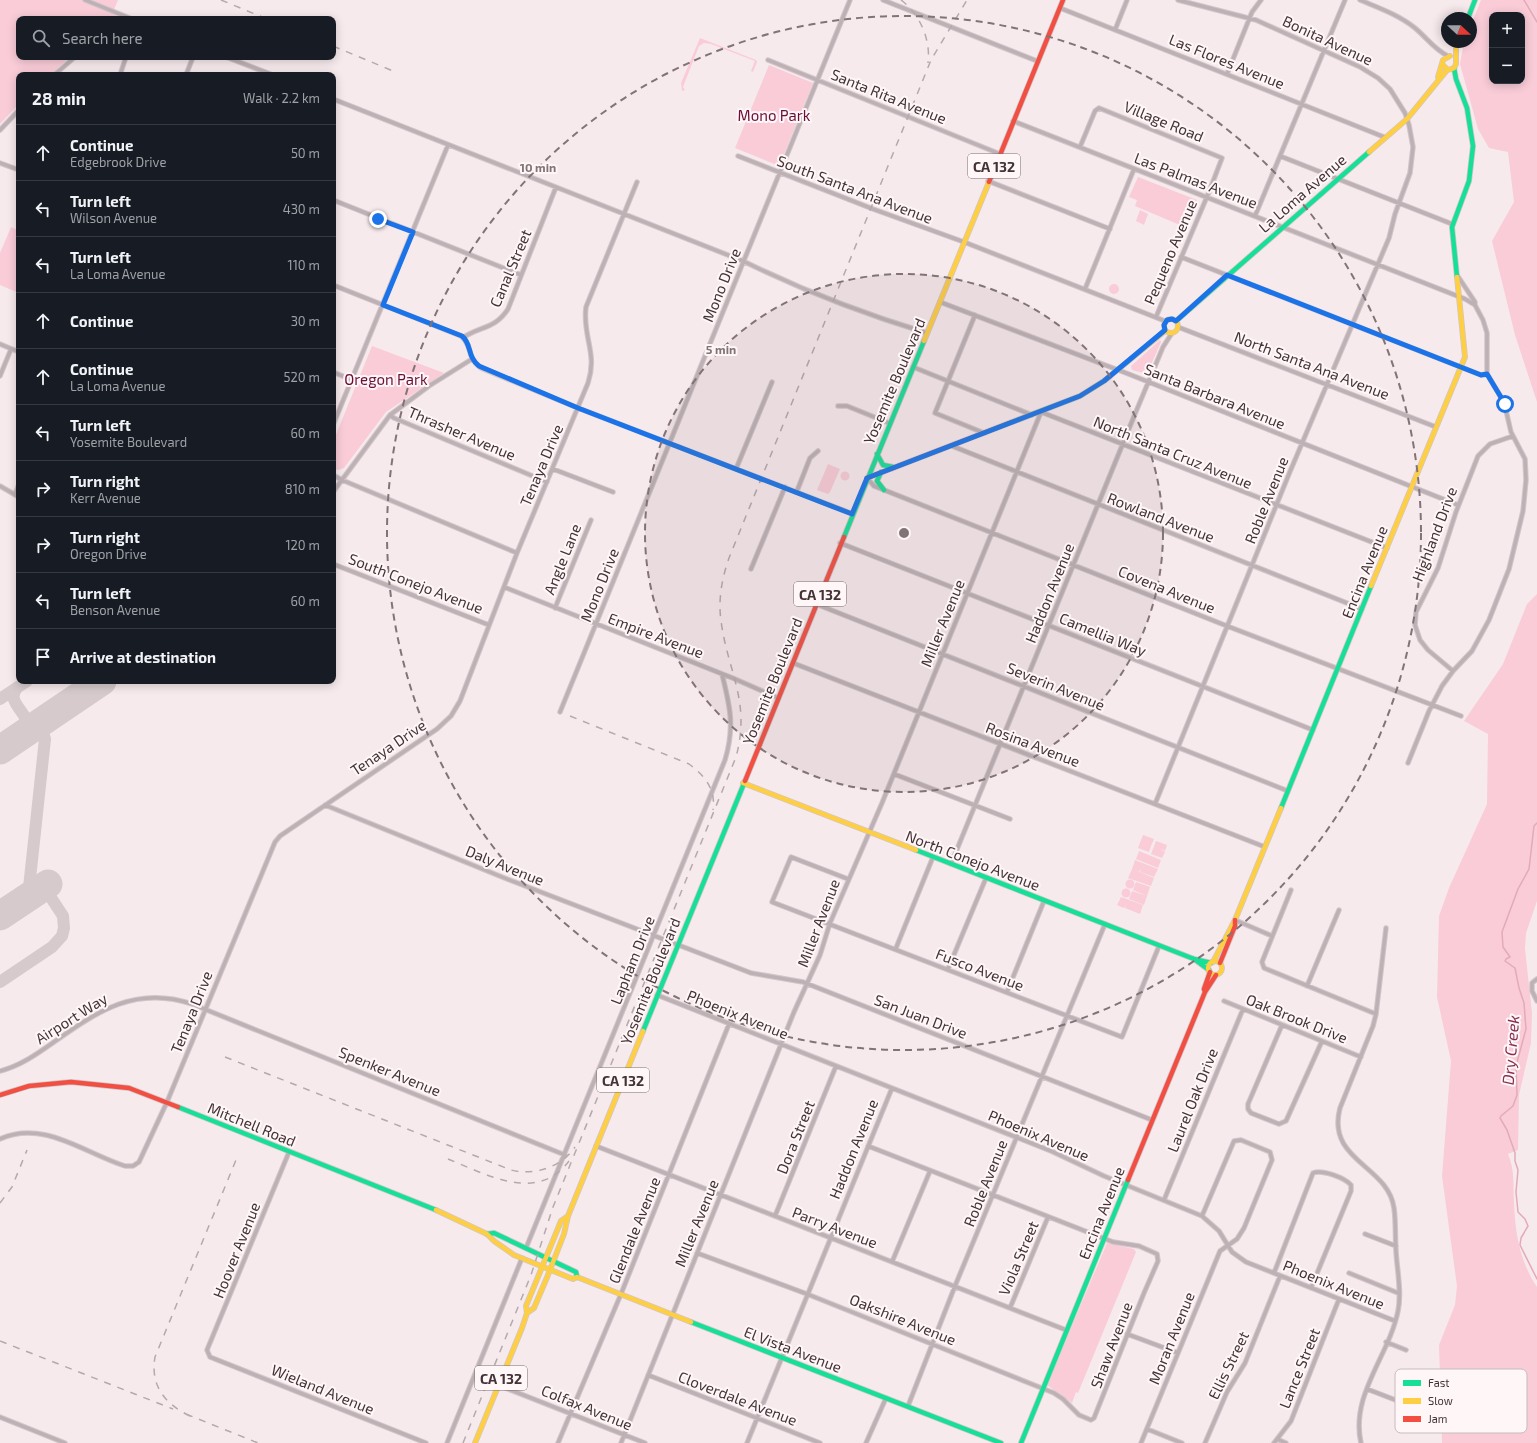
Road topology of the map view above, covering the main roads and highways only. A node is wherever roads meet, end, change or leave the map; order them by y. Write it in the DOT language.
graph roads {
  1 [pos="1063,0"];
  2 [pos="1474,1"];
  3 [pos="1470,12"];
  4 [pos="1454,48"];
  5 [pos="1456,48"];
  6 [pos="1449,56"];
  7 [pos="1455,60"];
  8 [pos="1443,62"];
  9 [pos="1454,68"];
  10 [pos="1448,70"];
  11 [pos="1438,79"];
  12 [pos="1456,79"];
  13 [pos="1176,321"];
  14 [pos="1165,330"];
  15 [pos="877,454"];
  16 [pos="893,467"];
  17 [pos="882,472"];
  18 [pos="867,478"];
  19 [pos="884,490"];
  20 [pos="743,783"];
  21 [pos="1235,920"];
  22 [pos="1194,960"];
  23 [pos="1212,962"];
  24 [pos="1220,964"];
  25 [pos="1209,971"];
  26 [pos="1216,975"];
  27 [pos="1205,992"];
  28 [pos="0,1095"];
  29 [pos="568,1216"];
  30 [pos="487,1234"];
  31 [pos="546,1259"];
  32 [pos="553,1262"];
  33 [pos="542,1267"];
  34 [pos="549,1270"];
  35 [pos="577,1277"];
  36 [pos="527,1313"];
  37 [pos="475,1443"];
  38 [pos="1001,1443"];
  39 [pos="1021,1443"];
  1 -- 15 [label="main road, Yosemite Boulevard / CA 132"];
  2 -- 3 [label="main road"];
  4 -- 6 [label="main road"];
  5 -- 7 [label="main road"];
  6 -- 7 [label="main road"];
  6 -- 8 [label="main road"];
  7 -- 9 [label="main road"];
  8 -- 10 [label="main road"];
  8 -- 11 [label="main road, La Loma Avenue"];
  9 -- 10 [label="main road"];
  9 -- 12 [label="main road"];
  10 -- 11 [label="main road, La Loma Avenue"];
  10 -- 12 [label="main road"];
  11 -- 13 [label="main road, La Loma Avenue"];
  12 -- 21 [label="main road, Encina Avenue"];
  13 -- 14 [label="main road"];
  13 -- 14 [label="main road"];
  14 -- 16 [label="main road"];
  15 -- 16 [label="main road"];
  15 -- 18 [label="main road, Yosemite Boulevard / CA 132"];
  16 -- 17 [label="main road"];
  17 -- 18 [label="main road"];
  17 -- 19 [label="main road"];
  18 -- 20 [label="main road, Yosemite Boulevard / CA 132"];
  20 -- 22 [label="main road, North Conejo Avenue"];
  20 -- 29 [label="main road, Yosemite Boulevard / CA 132"];
  21 -- 23 [label="main road, Encina Avenue"];
  21 -- 24 [label="main road, Encina Avenue"];
  22 -- 23 [label="main road, North Conejo Avenue"];
  22 -- 25 [label="main road, North Conejo Avenue"];
  23 -- 24 [label="main road, North Conejo Avenue"];
  23 -- 25 [label="main road, Encina Avenue"];
  24 -- 26 [label="main road, Encina Avenue"];
  25 -- 26 [label="main road, North Conejo Avenue"];
  25 -- 27 [label="main road, Encina Avenue"];
  26 -- 27 [label="main road, Encina Avenue"];
  27 -- 39 [label="main road, Encina Avenue"];
  28 -- 30 [label="main road, Mitchell Road"];
  29 -- 31 [label="main road, Yosemite Boulevard / CA 132"];
  29 -- 32 [label="main road, Yosemite Boulevard"];
  30 -- 31 [label="main road, Mitchell Road"];
  30 -- 33 [label="main road, Mitchell Road"];
  31 -- 32 [label="main road, El Vista Avenue"];
  31 -- 33 [label="main road, Yosemite Boulevard / CA 132"];
  32 -- 34 [label="main road, Yosemite Boulevard"];
  32 -- 35 [label="main road, El Vista Avenue"];
  33 -- 34 [label="main road, El Vista Avenue"];
  33 -- 36 [label="main road, Yosemite Boulevard / CA 132"];
  34 -- 35 [label="main road, El Vista Avenue"];
  34 -- 36 [label="main road, Yosemite Boulevard"];
  35 -- 38 [label="main road, El Vista Avenue"];
  36 -- 37 [label="main road, Yosemite Boulevard / CA 132"];
}
